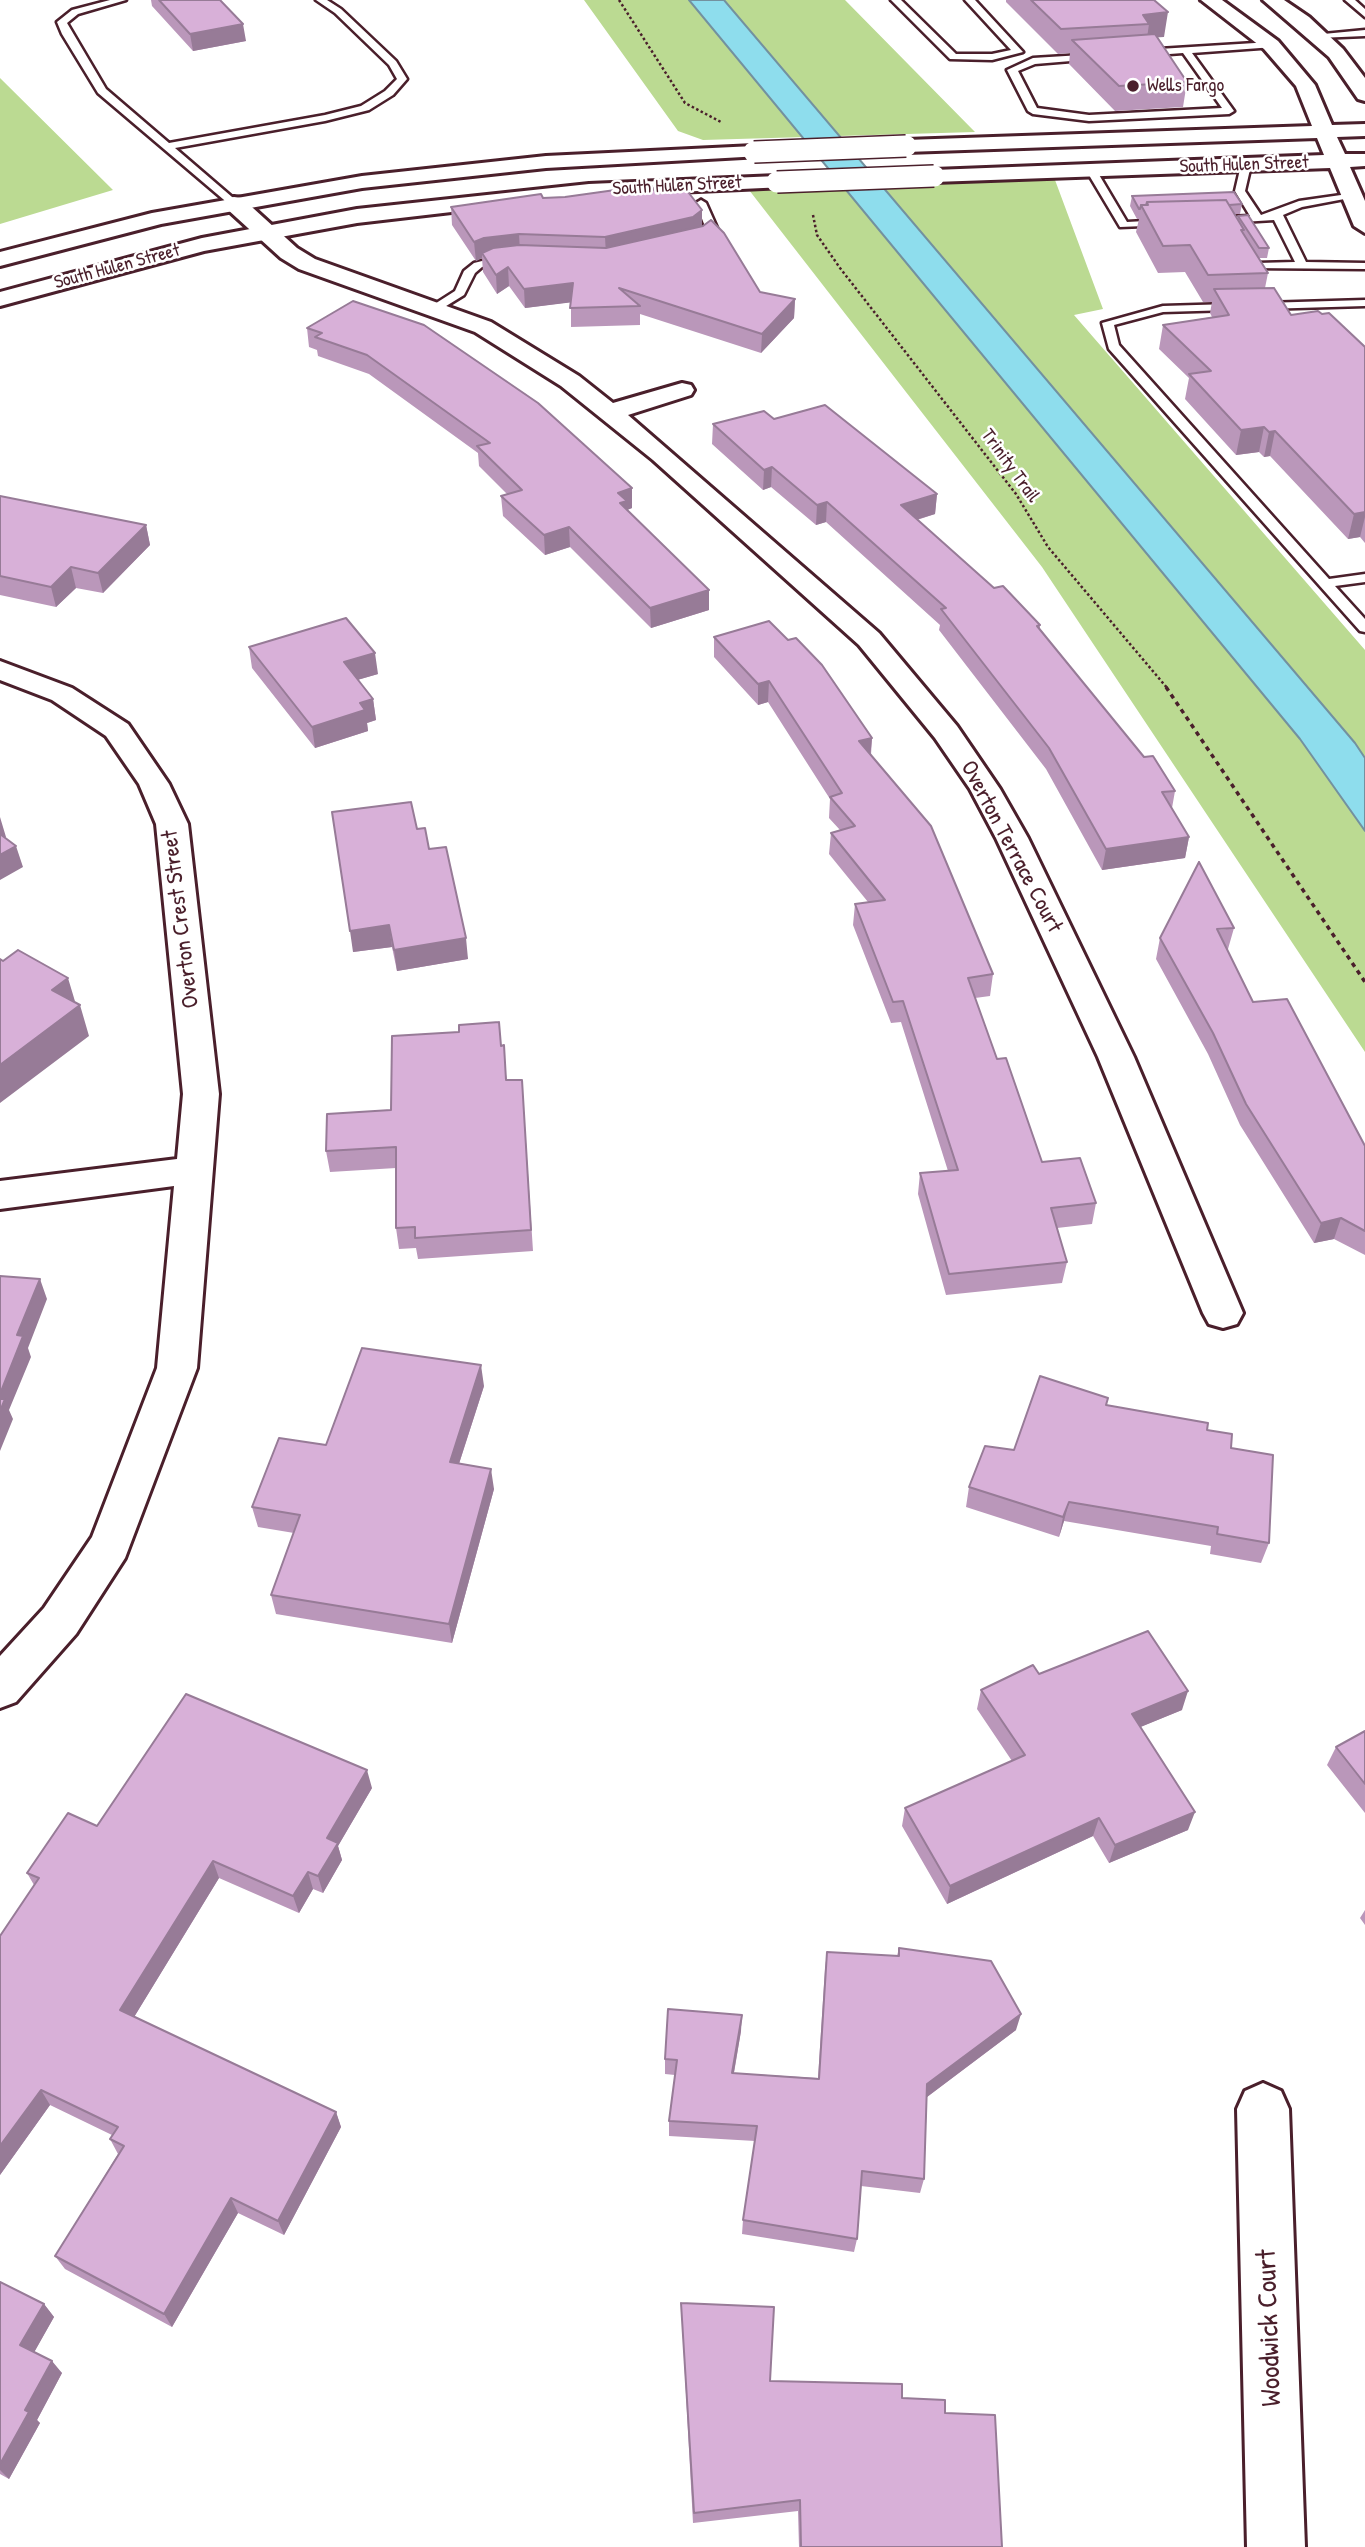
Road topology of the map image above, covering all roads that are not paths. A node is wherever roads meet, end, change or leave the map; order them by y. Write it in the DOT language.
graph roads {
  1 [pos="121,0"];
  2 [pos="320,0"];
  3 [pos="897,0"];
  4 [pos="970,0"];
  5 [pos="1210,0"];
  6 [pos="1272,0"];
  7 [pos="1350,0"];
  8 [pos="1365,14"];
  9 [pos="1365,33"];
  10 [pos="1318,35"];
  11 [pos="1271,45"];
  12 [pos="1185,50"];
  13 [pos="1130,54"];
  14 [pos="1102,56"];
  15 [pos="1365,95"];
  16 [pos="1089,118"];
  17 [pos="1365,130"];
  18 [pos="1324,131"];
  19 [pos="1101,139"];
  20 [pos="167,146"];
  21 [pos="1365,160"];
  22 [pos="1335,161"];
  23 [pos="1246,165"];
  24 [pos="1091,170"];
  25 [pos="1351,195"];
  26 [pos="234,203"];
  27 [pos="702,203"];
  28 [pos="1277,214"];
  29 [pos="1258,219"];
  30 [pos="1175,223"];
  31 [pos="1365,226"];
  32 [pos="267,231"];
  33 [pos="1232,232"];
  34 [pos="687,243"];
  35 [pos="1239,243"];
  36 [pos="520,258"];
  37 [pos="0,259"];
  38 [pos="1302,265"];
  39 [pos="1365,266"];
  40 [pos="0,299"];
  41 [pos="1365,303"];
  42 [pos="435,309"];
  43 [pos="682,390"];
  44 [pos="611,412"];
  45 [pos="1365,578"];
  46 [pos="1328,583"];
  47 [pos="1365,628"];
  48 [pos="0,670"];
  49 [pos="194,1170"];
  50 [pos="0,1195"];
  51 [pos="1223,1313"];
  52 [pos="0,1688"];
  53 [pos="1264,2109"];
  54 [pos="1276,2547"];
  1 -- 20 [label="lane"];
  2 -- 20 [label="lane"];
  3 -- 4 [label="lane"];
  5 -- 11 [label="main road"];
  6 -- 10 [label="main road"];
  7 -- 8 [label="lane"];
  9 -- 10 [label="lane"];
  10 -- 15 [label="main road"];
  11 -- 12 [label="lane"];
  11 -- 18 [label="main road"];
  12 -- 13 [label="lane"];
  12 -- 16 [label="lane"];
  14 -- 16 [label="lane"];
  16 -- 19 [label="lane"];
  17 -- 18 [label="main road, South Hulen Street"];
  18 -- 19 [label="main road, South Hulen Street"];
  18 -- 22 [label="main road"];
  19 -- 26 [label="main road, South Hulen Street, bridge"];
  20 -- 26 [label="lane"];
  21 -- 22 [label="main road, South Hulen Street"];
  22 -- 23 [label="main road, South Hulen Street"];
  22 -- 25 [label="main road"];
  23 -- 24 [label="main road, South Hulen Street"];
  23 -- 29 [label="lane"];
  24 -- 30 [label="lane"];
  24 -- 32 [label="main road, South Hulen Street, bridge"];
  25 -- 28 [label="lane"];
  25 -- 31 [label="main road"];
  26 -- 32 [label="main road, Overton Terrace Court"];
  26 -- 37 [label="main road, South Hulen Street"];
  27 -- 34 [label="lane"];
  28 -- 29 [label="lane"];
  28 -- 38 [label="lane"];
  29 -- 33 [label="lane"];
  32 -- 40 [label="main road, South Hulen Street"];
  32 -- 42 [label="main road, Overton Terrace Court"];
  35 -- 38 [label="lane"];
  36 -- 42 [label="lane"];
  38 -- 39 [label="lane"];
  41 -- 46 [label="lane"];
  42 -- 44 [label="main road, Overton Terrace Court"];
  43 -- 44 [label="main road"];
  44 -- 51 [label="main road, Overton Terrace Court"];
  45 -- 46 [label="lane"];
  46 -- 47 [label="lane"];
  48 -- 49 [label="main road, Overton Crest Street"];
  49 -- 50 [label="main road"];
  49 -- 52 [label="main road, Overton Crest Street"];
  53 -- 54 [label="main road, Woodwick Court"];
}
